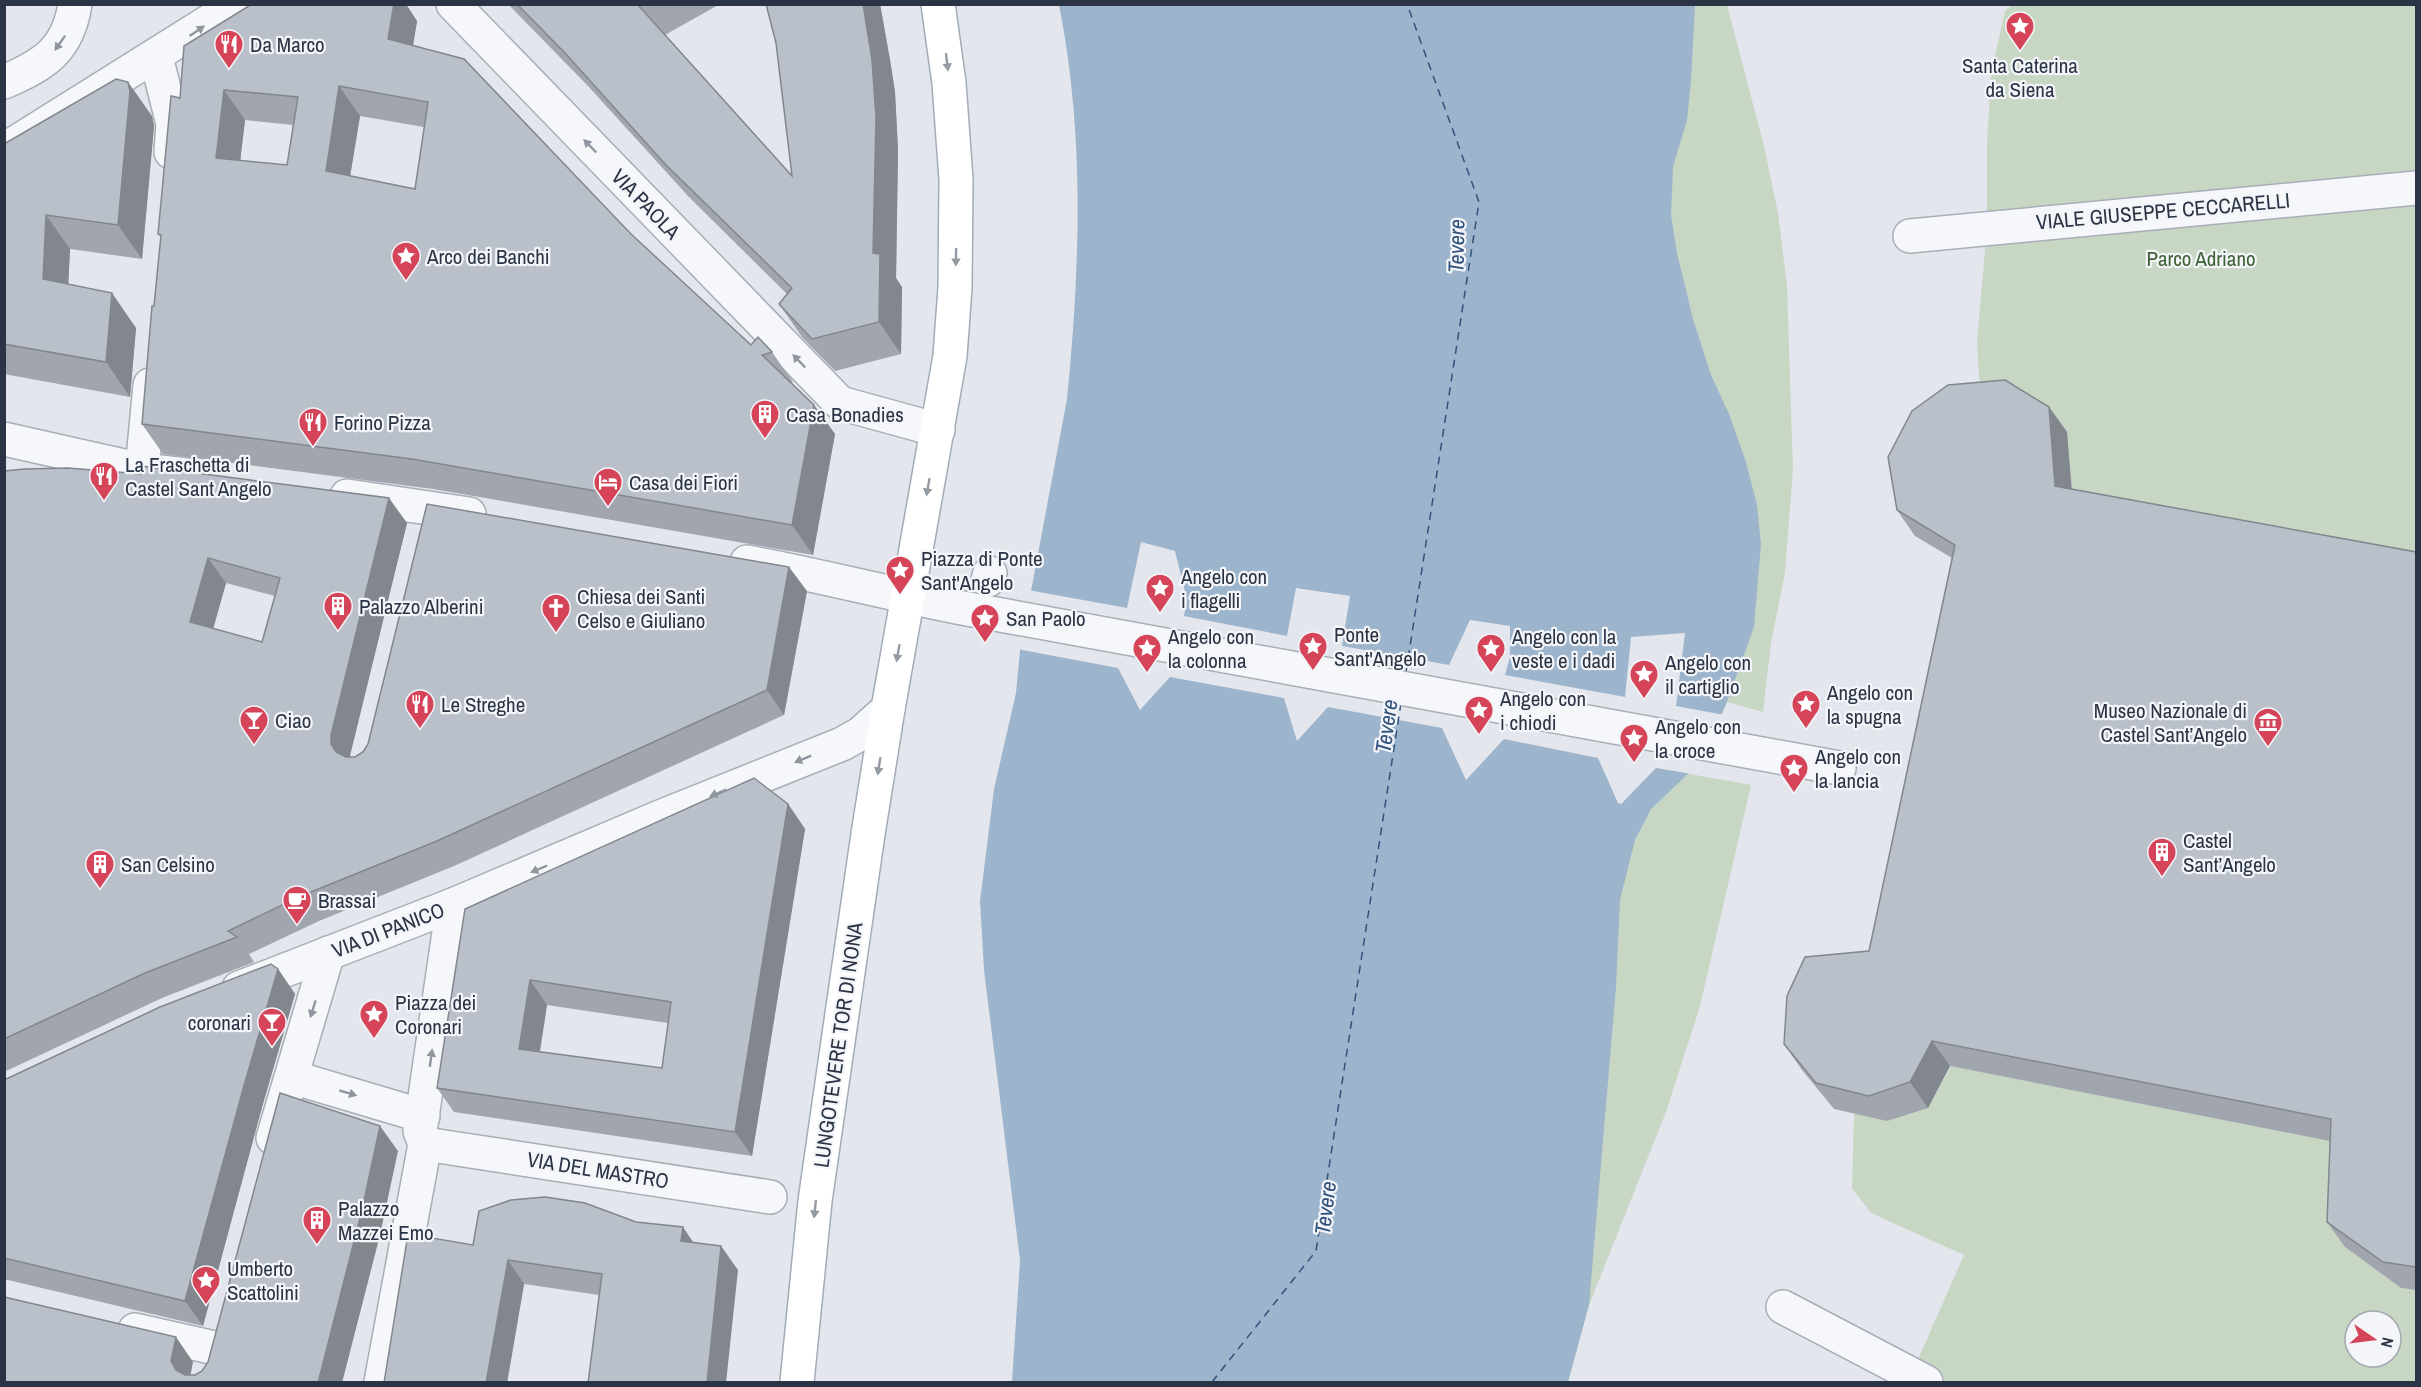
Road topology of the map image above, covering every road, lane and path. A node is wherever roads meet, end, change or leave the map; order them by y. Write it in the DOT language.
graph roads {
  1 [pos="75,4"];
  2 [pos="237,4"];
  3 [pos="453,4"];
  4 [pos="938,4"];
  5 [pos="156,57"];
  6 [pos="17,77"];
  7 [pos="4,150"];
  8 [pos="168,182"];
  9 [pos="2416,188"];
  10 [pos="1910,236"];
  11 [pos="153,356"];
  12 [pos="938,430"];
  13 [pos="4,439"];
  14 [pos="142,470"];
  15 [pos="211,478"];
  16 [pos="314,492"];
  17 [pos="430,507"];
  18 [pos="499,519"];
  19 [pos="422,541"];
  20 [pos="718,557"];
  21 [pos="908,598"];
  22 [pos="888,708"];
  23 [pos="1839,768"];
  24 [pos="453,905"];
  25 [pos="328,953"];
  26 [pos="212,999"];
  27 [pos="292,1077"];
  28 [pos="424,1130"];
  29 [pos="264,1172"];
  30 [pos="770,1197"];
  31 [pos="1783,1307"];
  32 [pos="224,1315"];
  33 [pos="102,1322"];
  34 [pos="214,1348"];
  35 [pos="207,1383"];
  36 [pos="381,1383"];
  37 [pos="797,1383"];
  38 [pos="1926,1383"];
  1 -- 6 [label="street, one-way"];
  5 -- 2 [label="street, one-way"];
  12 -- 3 [label="street, VIA PAOLA, one-way"];
  4 -- 12 [label="main road, one-way"];
  5 -- 7 [label="street"];
  5 -- 8 [label="street"];
  9 -- 10 [label="street, VIALE GIUSEPPE CECCARELLI"];
  11 -- 14 [label="street"];
  12 -- 21 [label="main road, one-way"];
  13 -- 14 [label="street"];
  14 -- 15 [label="street"];
  16 -- 17 [label="street"];
  17 -- 18 [label="street"];
  17 -- 19 [label="street"];
  20 -- 21 [label="street"];
  21 -- 22 [label="main road, one-way"];
  21 -- 23 [label="street"];
  22 -- 24 [label="street, VIA DI PANICO, one-way"];
  22 -- 37 [label="main road, LUNGOTEVERE TOR DI NONA, one-way"];
  24 -- 25 [label="street, VIA DI PANICO"];
  28 -- 24 [label="street, one-way"];
  25 -- 26 [label="street, VIA DI PANICO"];
  25 -- 27 [label="street, one-way"];
  27 -- 28 [label="street, one-way"];
  27 -- 29 [label="street"];
  28 -- 30 [label="street, VIA DEL MASTRO"];
  28 -- 36 [label="street"];
  31 -- 38 [label="street"];
  32 -- 34 [label="street"];
  33 -- 34 [label="street"];
  34 -- 35 [label="street"];
}
